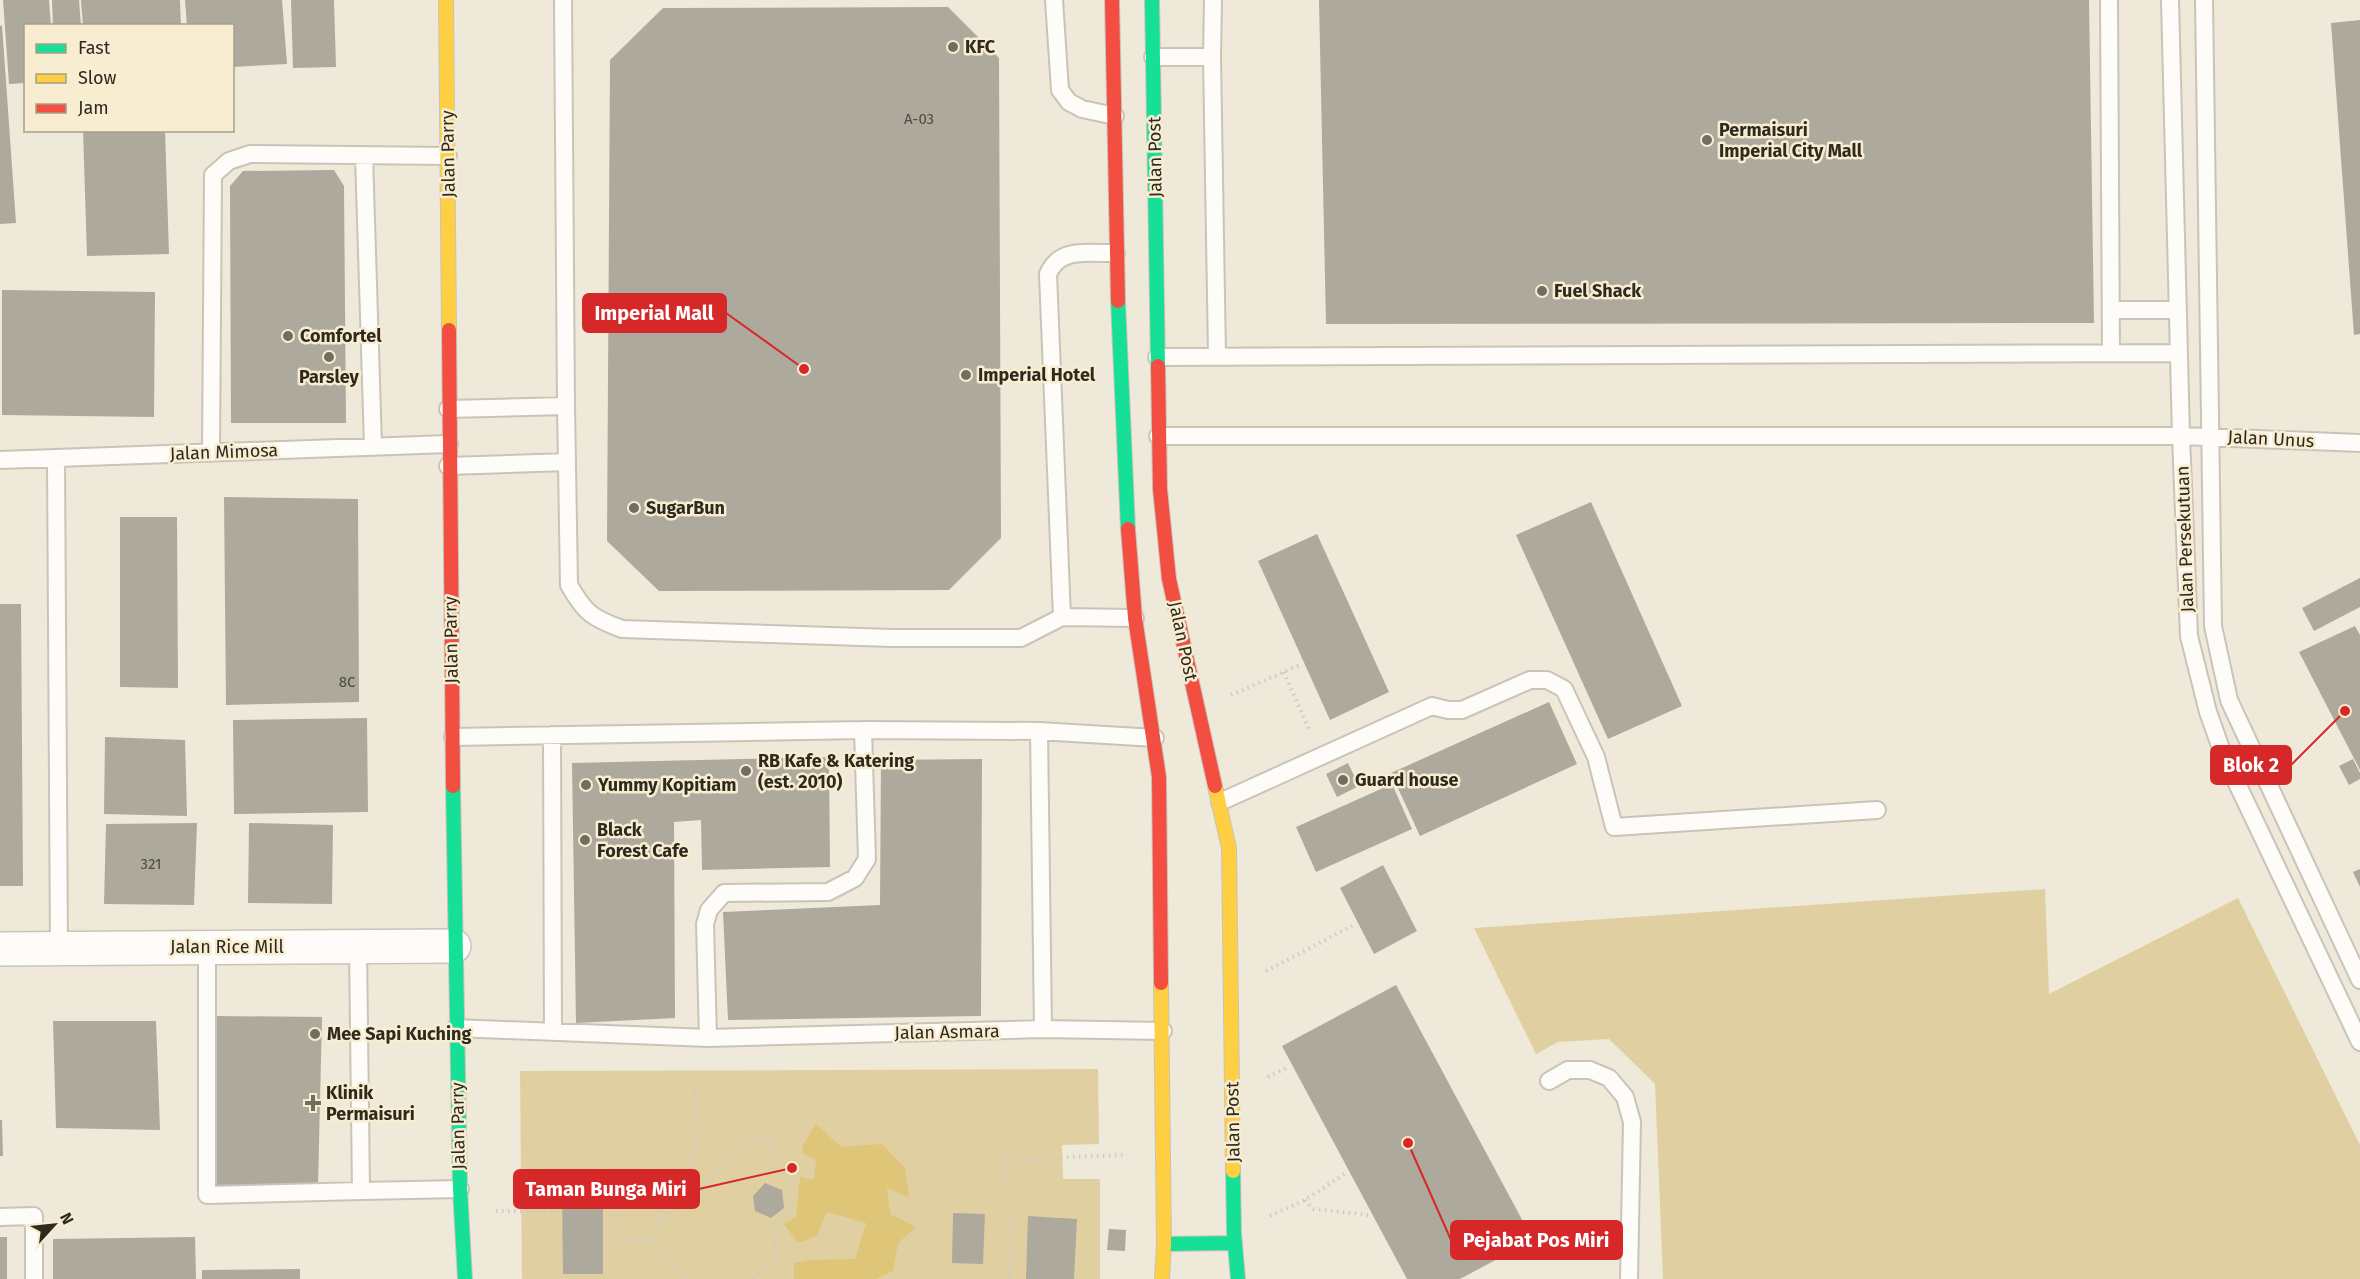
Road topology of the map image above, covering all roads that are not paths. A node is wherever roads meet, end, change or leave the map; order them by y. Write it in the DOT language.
graph roads {
  1 [pos="446,0"];
  2 [pos="563,0"];
  3 [pos="1054,0"];
  4 [pos="1112,0"];
  5 [pos="1152,0"];
  6 [pos="1213,0"];
  7 [pos="2109,0"];
  8 [pos="2170,0"];
  9 [pos="2204,0"];
  10 [pos="1154,57"];
  11 [pos="1212,57"];
  12 [pos="1115,116"];
  13 [pos="364,155"];
  14 [pos="448,156"];
  15 [pos="1116,253"];
  16 [pos="2112,310"];
  17 [pos="2178,310"];
  18 [pos="2111,353"];
  19 [pos="2179,353"];
  20 [pos="1217,356"];
  21 [pos="1157,357"];
  22 [pos="566,406"];
  23 [pos="448,409"];
  24 [pos="1158,436"];
  25 [pos="2181,436"];
  26 [pos="2211,437"];
  27 [pos="2360,443"];
  28 [pos="448,444"];
  29 [pos="373,446"];
  30 [pos="211,453"];
  31 [pos="56,459"];
  32 [pos="0,460"];
  33 [pos="567,462"];
  34 [pos="448,466"];
  35 [pos="1062,617"];
  36 [pos="1135,618"];
  37 [pos="863,730"];
  38 [pos="1039,731"];
  39 [pos="552,735"];
  40 [pos="453,737"];
  41 [pos="1155,738"];
  42 [pos="1220,802"];
  43 [pos="1877,810"];
  44 [pos="358,946"];
  45 [pos="454,946"];
  46 [pos="207,948"];
  47 [pos="0,949"];
  48 [pos="59,949"];
  49 [pos="2360,980"];
  50 [pos="456,1028"];
  51 [pos="1043,1029"];
  52 [pos="1163,1031"];
  53 [pos="553,1032"];
  54 [pos="708,1038"];
  55 [pos="2360,1042"];
  56 [pos="1549,1081"];
  57 [pos="460,1189"];
  58 [pos="361,1191"];
  59 [pos="0,1216"];
  60 [pos="1234,1238"];
  61 [pos="1164,1244"];
  62 [pos="34,1279"];
  63 [pos="465,1279"];
  64 [pos="1162,1279"];
  65 [pos="1238,1279"];
  66 [pos="1629,1279"];
  1 -- 14 [label="street, Jalan Parry"];
  2 -- 22 [label="lane"];
  3 -- 12 [label="lane"];
  4 -- 12 [label="street"];
  5 -- 10 [label="street, Jalan Post"];
  6 -- 11 [label="lane"];
  7 -- 16 [label="lane"];
  8 -- 17 [label="lane, Jalan Persekutuan"];
  9 -- 26 [label="lane, Jalan Persekutuan"];
  10 -- 11 [label="lane"];
  10 -- 21 [label="street, Jalan Post"];
  11 -- 20 [label="lane"];
  12 -- 15 [label="street"];
  13 -- 14 [label="lane"];
  13 -- 29 [label="lane"];
  13 -- 30 [label="lane"];
  14 -- 23 [label="street, Jalan Parry"];
  15 -- 35 [label="lane"];
  15 -- 36 [label="street"];
  16 -- 17 [label="lane"];
  16 -- 18 [label="lane"];
  17 -- 19 [label="lane, Jalan Persekutuan"];
  18 -- 19 [label="lane"];
  18 -- 20 [label="lane"];
  19 -- 25 [label="lane, Jalan Persekutuan"];
  20 -- 21 [label="lane"];
  21 -- 24 [label="street, Jalan Post"];
  22 -- 23 [label="lane"];
  22 -- 33 [label="lane"];
  23 -- 28 [label="street, Jalan Parry"];
  24 -- 25 [label="lane, Jalan Unus"];
  24 -- 42 [label="street, Jalan Post"];
  25 -- 26 [label="lane, Jalan Unus"];
  25 -- 55 [label="lane, Jalan Persekutuan"];
  26 -- 27 [label="lane, Jalan Unus"];
  26 -- 49 [label="lane, Jalan Persekutuan"];
  28 -- 29 [label="lane, Jalan Mimosa"];
  28 -- 34 [label="street, Jalan Parry"];
  29 -- 30 [label="lane, Jalan Mimosa"];
  30 -- 31 [label="lane, Jalan Mimosa"];
  31 -- 32 [label="lane, Jalan Mimosa"];
  31 -- 48 [label="lane"];
  33 -- 34 [label="lane"];
  33 -- 35 [label="lane"];
  34 -- 40 [label="street, Jalan Parry"];
  35 -- 36 [label="lane"];
  36 -- 41 [label="street"];
  37 -- 38 [label="lane"];
  37 -- 39 [label="lane"];
  37 -- 54 [label="lane"];
  38 -- 41 [label="lane"];
  38 -- 51 [label="lane"];
  39 -- 40 [label="lane"];
  39 -- 53 [label="lane"];
  40 -- 45 [label="street, Jalan Parry"];
  41 -- 52 [label="street"];
  42 -- 43 [label="lane"];
  42 -- 60 [label="street, Jalan Post"];
  44 -- 45 [label="street, Jalan Rice Mill"];
  44 -- 46 [label="street, Jalan Rice Mill"];
  44 -- 58 [label="lane"];
  45 -- 50 [label="street, Jalan Parry"];
  46 -- 48 [label="street, Jalan Rice Mill"];
  46 -- 58 [label="lane"];
  47 -- 48 [label="street, Jalan Rice Mill"];
  50 -- 53 [label="lane, Jalan Asmara"];
  50 -- 57 [label="street, Jalan Parry"];
  51 -- 52 [label="lane, Jalan Asmara"];
  51 -- 54 [label="lane, Jalan Asmara"];
  52 -- 61 [label="street"];
  53 -- 54 [label="lane, Jalan Asmara"];
  56 -- 66 [label="lane"];
  57 -- 58 [label="lane"];
  57 -- 63 [label="street, Jalan Parry"];
  59 -- 62 [label="lane"];
  60 -- 61 [label="street"];
  60 -- 65 [label="street, Jalan Post"];
  61 -- 64 [label="street"];
}
